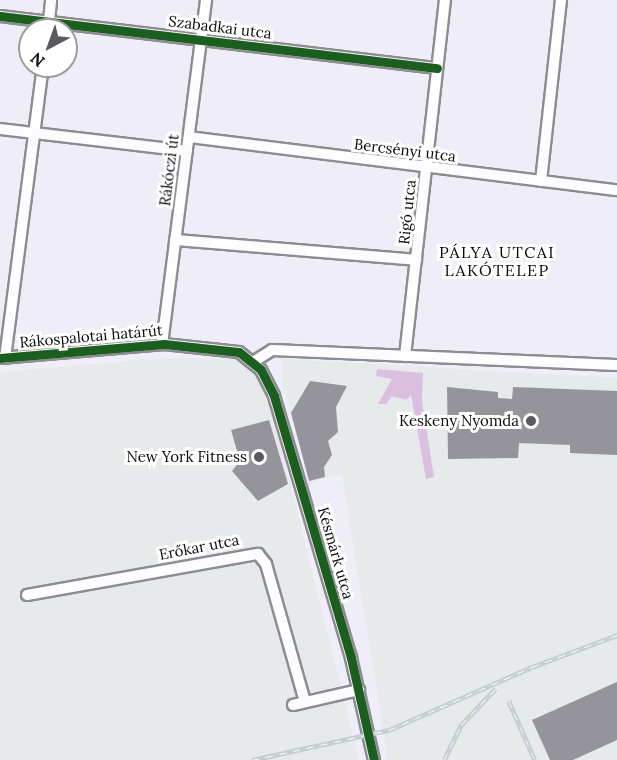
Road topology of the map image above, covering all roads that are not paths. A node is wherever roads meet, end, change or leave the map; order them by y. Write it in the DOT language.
graph roads {
  1 [pos="51,0"];
  2 [pos="206,0"];
  3 [pos="445,0"];
  4 [pos="561,0"];
  5 [pos="0,16"];
  6 [pos="49,18"];
  7 [pos="18,20"];
  8 [pos="78,29"];
  9 [pos="201,40"];
  10 [pos="437,68"];
  11 [pos="41,78"];
  12 [pos="0,129"];
  13 [pos="34,133"];
  14 [pos="189,137"];
  15 [pos="187,152"];
  16 [pos="426,168"];
  17 [pos="541,181"];
  18 [pos="617,190"];
  19 [pos="175,240"];
  20 [pos="416,260"];
  21 [pos="162,344"];
  22 [pos="405,356"];
  23 [pos="3,358"];
  24 [pos="253,362"];
  25 [pos="617,365"];
  26 [pos="27,595"];
  27 [pos="359,690"];
  28 [pos="305,702"];
  29 [pos="292,705"];
  30 [pos="374,760"];
  1 -- 6 [label="street"];
  2 -- 9 [label="street, Rákóczi út"];
  3 -- 10 [label="street, Rigó utca"];
  4 -- 17 [label="street"];
  5 -- 7 [label="street, Szabadkai utca"];
  8 -- 9 [label="street, Szabadkai utca"];
  9 -- 10 [label="street, Szabadkai utca"];
  9 -- 14 [label="street, Rákóczi út"];
  10 -- 16 [label="street, Rigó utca"];
  11 -- 13 [label="street"];
  12 -- 13 [label="street"];
  13 -- 15 [label="street"];
  13 -- 23 [label="street"];
  14 -- 15 [label="street, Rákóczi út"];
  14 -- 16 [label="street, Bercsényi utca"];
  15 -- 19 [label="street, Rákóczi út"];
  16 -- 17 [label="street, Bercsényi utca"];
  16 -- 20 [label="street, Rigó utca"];
  17 -- 18 [label="street, Bercsényi utca"];
  19 -- 20 [label="street"];
  19 -- 21 [label="street, Rákóczi út"];
  20 -- 22 [label="street, Rigó utca"];
  21 -- 23 [label="street, Rákospalotai határút"];
  21 -- 24 [label="street, Rákospalotai határút"];
  22 -- 24 [label="street"];
  22 -- 25 [label="street"];
  24 -- 27 [label="street, Késmárk utca"];
  26 -- 28 [label="street, Erőkar utca"];
  27 -- 28 [label="street"];
  27 -- 30 [label="street, Késmárk utca"];
  28 -- 29 [label="street"];
}
